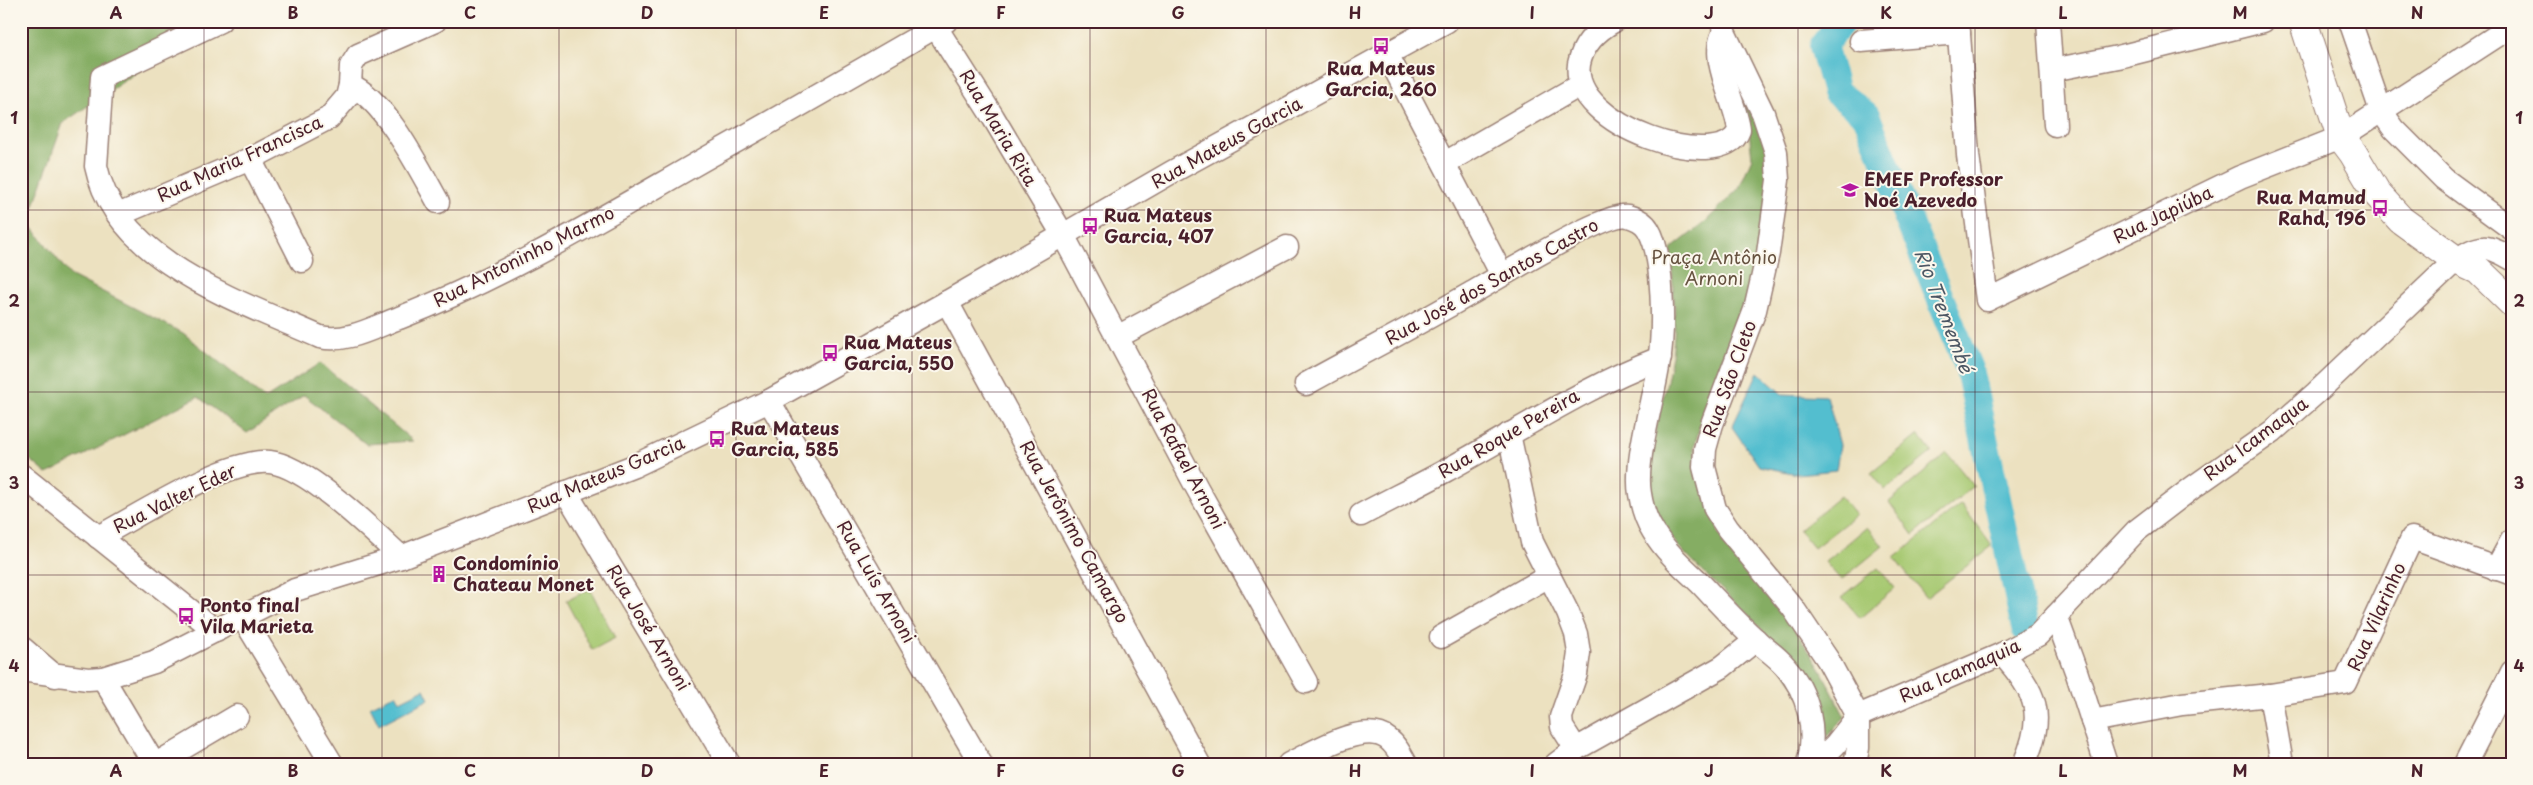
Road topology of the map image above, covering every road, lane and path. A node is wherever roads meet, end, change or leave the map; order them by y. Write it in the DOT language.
graph roads {
  1 [pos="220,21"];
  2 [pos="435,21"];
  3 [pos="1446,21"];
  4 [pos="1614,21"];
  5 [pos="2048,21"];
  6 [pos="2262,21"];
  7 [pos="2303,21"];
  8 [pos="2350,21"];
  9 [pos="938,23"];
  10 [pos="2512,26"];
  11 [pos="1723,27"];
  12 [pos="1959,27"];
  13 [pos="1861,41"];
  14 [pos="1387,54"];
  15 [pos="2052,70"];
  16 [pos="350,85"];
  17 [pos="1580,85"];
  18 [pos="2380,111"];
  19 [pos="2055,124"];
  20 [pos="2341,137"];
  21 [pos="250,159"];
  22 [pos="1445,163"];
  23 [pos="438,202"];
  24 [pos="118,215"];
  25 [pos="2512,229"];
  26 [pos="1063,235"];
  27 [pos="1286,247"];
  28 [pos="2512,259"];
  29 [pos="2456,260"];
  30 [pos="302,261"];
  31 [pos="1502,275"];
  32 [pos="947,302"];
  33 [pos="2512,303"];
  34 [pos="1117,337"];
  35 [pos="1660,358"];
  36 [pos="1306,384"];
  37 [pos="769,401"];
  38 [pos="1509,434"];
  39 [pos="21,475"];
  40 [pos="566,492"];
  41 [pos="1361,514"];
  42 [pos="98,538"];
  43 [pos="2512,540"];
  44 [pos="402,557"];
  45 [pos="2504,572"];
  46 [pos="1549,576"];
  47 [pos="242,616"];
  48 [pos="2056,616"];
  49 [pos="216,631"];
  50 [pos="1441,637"];
  51 [pos="1756,640"];
  52 [pos="21,647"];
  53 [pos="2002,654"];
  54 [pos="21,670"];
  55 [pos="2512,672"];
  56 [pos="56,676"];
  57 [pos="103,678"];
  58 [pos="1306,682"];
  59 [pos="2270,695"];
  60 [pos="237,716"];
  61 [pos="1858,716"];
  62 [pos="2092,721"];
  63 [pos="1576,749"];
  64 [pos="155,764"];
  65 [pos="332,764"];
  66 [pos="729,764"];
  67 [pos="981,764"];
  68 [pos="1199,764"];
  69 [pos="1289,764"];
  70 [pos="1406,764"];
  71 [pos="1556,764"];
  72 [pos="1808,764"];
  73 [pos="1814,764"];
  74 [pos="1855,764"];
  75 [pos="2024,764"];
  76 [pos="2106,764"];
  77 [pos="2282,764"];
  78 [pos="2465,764"];
  1 -- 24 [label="street, Rua Antoninho Marmo"];
  2 -- 16 [label="street, Rua Maria Francisca"];
  3 -- 14 [label="street, Rua Mateus Garcia"];
  4 -- 17 [label="street"];
  5 -- 15 [label="street"];
  6 -- 15 [label="street"];
  7 -- 20 [label="main road"];
  8 -- 18 [label="street"];
  9 -- 24 [label="street, Rua Antoninho Marmo"];
  9 -- 26 [label="street, Rua Maria Rita"];
  10 -- 18 [label="street, Rua Japiúba"];
  11 -- 17 [label="street"];
  11 -- 61 [label="street, Rua São Cleto"];
  12 -- 13 [label="street"];
  12 -- 20 [label="street, Rua Japiúba"];
  14 -- 22 [label="street"];
  14 -- 26 [label="street, Rua Mateus Garcia"];
  15 -- 19 [label="street"];
  16 -- 21 [label="street, Rua Maria Francisca"];
  16 -- 23 [label="street"];
  17 -- 22 [label="street"];
  18 -- 20 [label="street, Rua Japiúba"];
  18 -- 25 [label="street"];
  20 -- 29 [label="main road"];
  21 -- 24 [label="street, Rua Maria Francisca"];
  21 -- 30 [label="street"];
  22 -- 31 [label="street"];
  26 -- 32 [label="street, Rua Mateus Garcia"];
  26 -- 34 [label="street, Rua Rafael Arnoni"];
  27 -- 34 [label="street"];
  28 -- 29 [label="street, Rua Icamaqua"];
  29 -- 33 [label="main road"];
  29 -- 48 [label="street, Rua Icamaqua"];
  31 -- 35 [label="street, Rua José dos Santos Castro"];
  31 -- 36 [label="street, Rua José dos Santos Castro"];
  32 -- 37 [label="street, Rua Mateus Garcia"];
  32 -- 68 [label="street, Rua Jerônimo Camargo"];
  34 -- 58 [label="street, Rua Rafael Arnoni"];
  35 -- 38 [label="street, Rua Roque Pereira"];
  35 -- 51 [label="street, Rua José dos Santos Castro"];
  37 -- 40 [label="street, Rua Mateus Garcia"];
  37 -- 67 [label="street, Rua Luís Arnoni"];
  38 -- 41 [label="street, Rua Roque Pereira"];
  38 -- 46 [label="street"];
  39 -- 42 [label="street"];
  40 -- 44 [label="street, Rua Mateus Garcia"];
  40 -- 66 [label="street, Rua José Arnoni"];
  42 -- 44 [label="street, Rua Valter Eder"];
  42 -- 49 [label="street"];
  43 -- 45 [label="street, Rua Vilarinho"];
  44 -- 47 [label="street, Rua Mateus Garcia"];
  45 -- 59 [label="street, Rua Vilarinho"];
  46 -- 50 [label="street"];
  46 -- 63 [label="street"];
  47 -- 49 [label="street, Rua Mateus Garcia"];
  47 -- 65 [label="street"];
  48 -- 53 [label="street, Rua Icamaquia"];
  48 -- 62 [label="street"];
  49 -- 57 [label="street, Rua Mateus Garcia"];
  51 -- 63 [label="street"];
  51 -- 72 [label="street, Rua José dos Santos Castro"];
  52 -- 56 [label="street"];
  53 -- 61 [label="street, Rua Icamaquia"];
  53 -- 75 [label="street"];
  54 -- 56 [label="street, Rua Mateus Garcia"];
  55 -- 78 [label="street"];
  56 -- 57 [label="street, Rua Mateus Garcia"];
  57 -- 64 [label="street"];
  59 -- 62 [label="street, Rua Vilarinho"];
  59 -- 77 [label="street"];
  60 -- 64 [label="street"];
  61 -- 73 [label="street"];
  61 -- 74 [label="street, Rua São Cleto"];
  62 -- 76 [label="street"];
  63 -- 71 [label="street"];
  69 -- 70 [label="street"];
}
